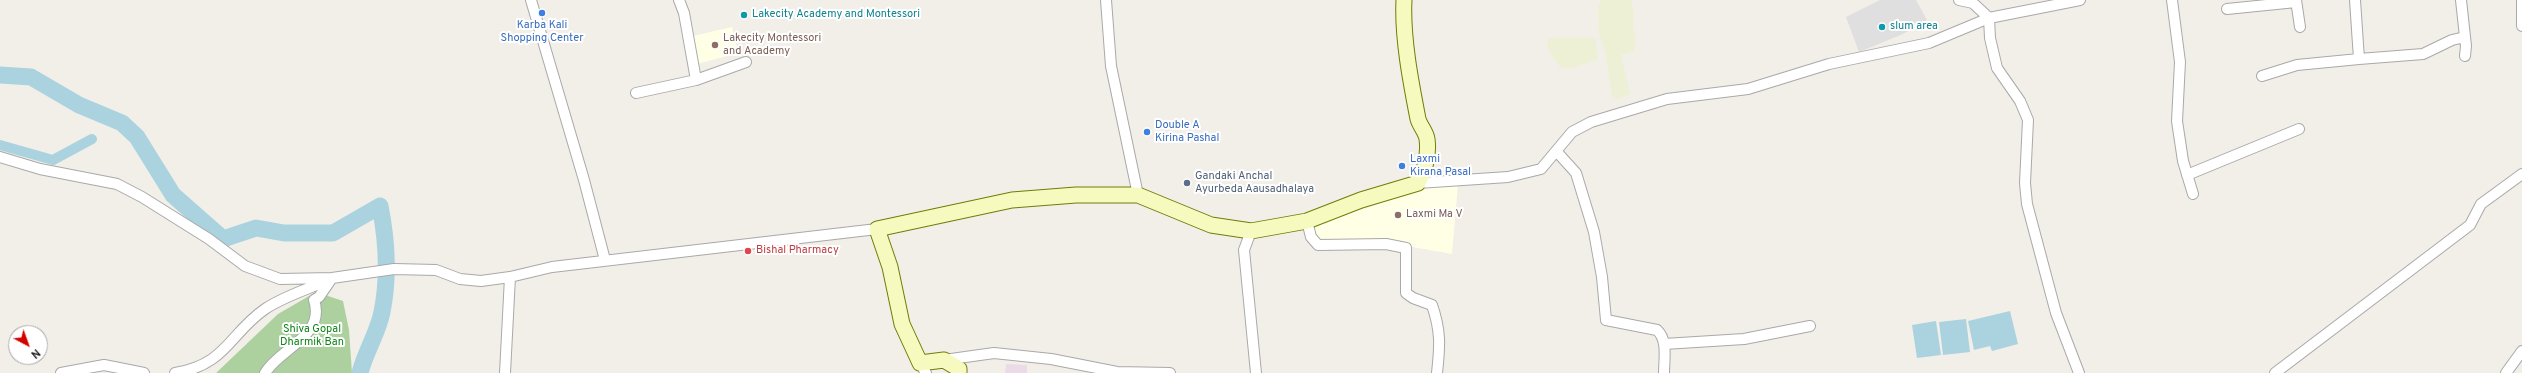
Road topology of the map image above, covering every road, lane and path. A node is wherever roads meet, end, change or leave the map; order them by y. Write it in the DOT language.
graph roads {
  1 [pos="532,0"];
  2 [pos="679,0"];
  3 [pos="1106,0"];
  4 [pos="1404,0"];
  5 [pos="1959,0"];
  6 [pos="2080,0"];
  7 [pos="2172,0"];
  8 [pos="2355,0"];
  9 [pos="2461,0"];
  10 [pos="2296,1"];
  11 [pos="2522,1"];
  12 [pos="2227,9"];
  13 [pos="1989,18"];
  14 [pos="2522,26"];
  15 [pos="2300,27"];
  16 [pos="2465,37"];
  17 [pos="2465,56"];
  18 [pos="2359,59"];
  19 [pos="746,62"];
  20 [pos="2262,76"];
  21 [pos="696,80"];
  22 [pos="636,93"];
  23 [pos="2299,129"];
  24 [pos="1557,152"];
  25 [pos="0,157"];
  26 [pos="2522,174"];
  27 [pos="2187,175"];
  28 [pos="1418,183"];
  29 [pos="2193,194"];
  30 [pos="1138,195"];
  31 [pos="1307,222"];
  32 [pos="877,229"];
  33 [pos="1251,231"];
  34 [pos="605,260"];
  35 [pos="510,277"];
  36 [pos="332,278"];
  37 [pos="1810,326"];
  38 [pos="1664,344"];
  39 [pos="2522,351"];
  40 [pos="944,360"];
  41 [pos="923,368"];
  42 [pos="61,373"];
  43 [pos="144,373"];
  44 [pos="175,373"];
  45 [pos="265,373"];
  46 [pos="505,373"];
  47 [pos="959,373"];
  48 [pos="1170,373"];
  49 [pos="1256,373"];
  50 [pos="1437,373"];
  51 [pos="1664,373"];
  52 [pos="2079,373"];
  53 [pos="2275,373"];
  54 [pos="2506,373"];
  1 -- 34 [label="street"];
  2 -- 21 [label="street"];
  3 -- 30 [label="street"];
  4 -- 28 [label="main road"];
  5 -- 13 [label="street"];
  6 -- 13 [label="street"];
  7 -- 27 [label="street"];
  8 -- 18 [label="street"];
  9 -- 16 [label="street"];
  10 -- 12 [label="street"];
  10 -- 15 [label="street"];
  11 -- 14 [label="street"];
  13 -- 24 [label="street"];
  13 -- 52 [label="street"];
  16 -- 17 [label="street"];
  16 -- 18 [label="street"];
  18 -- 20 [label="street"];
  19 -- 21 [label="street"];
  21 -- 22 [label="street"];
  23 -- 27 [label="street"];
  24 -- 28 [label="street"];
  24 -- 38 [label="street"];
  25 -- 36 [label="street"];
  26 -- 53 [label="street"];
  27 -- 29 [label="street"];
  28 -- 31 [label="main road"];
  30 -- 32 [label="main road"];
  30 -- 33 [label="main road"];
  31 -- 33 [label="main road"];
  31 -- 50 [label="street"];
  32 -- 34 [label="street"];
  32 -- 41 [label="main road"];
  33 -- 49 [label="street"];
  34 -- 35 [label="street"];
  35 -- 36 [label="street"];
  35 -- 46 [label="street"];
  36 -- 44 [label="street"];
  36 -- 45 [label="street"];
  37 -- 38 [label="street"];
  38 -- 51 [label="street"];
  39 -- 54 [label="street"];
  40 -- 41 [label="main road"];
  40 -- 47 [label="main road"];
  40 -- 48 [label="street"];
  42 -- 43 [label="street"];
}
